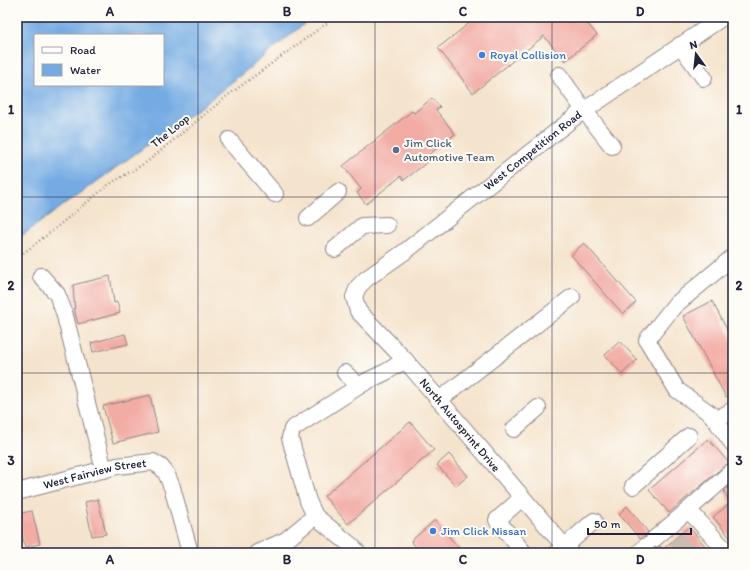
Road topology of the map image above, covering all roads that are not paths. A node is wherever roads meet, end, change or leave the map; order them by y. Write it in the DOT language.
graph roads {
  1 [pos="723,17"];
  2 [pos="680,45"];
  3 [pos="559,75"];
  4 [pos="704,78"];
  5 [pos="584,110"];
  6 [pos="230,140"];
  7 [pos="612,146"];
  8 [pos="338,192"];
  9 [pos="275,194"];
  10 [pos="308,218"];
  11 [pos="387,225"];
  12 [pos="335,249"];
  13 [pos="733,257"];
  14 [pos="41,276"];
  15 [pos="354,297"];
  16 [pos="572,297"];
  17 [pos="405,360"];
  18 [pos="345,373"];
  19 [pos="359,386"];
  20 [pos="439,400"];
  21 [pos="538,408"];
  22 [pos="733,410"];
  23 [pos="716,420"];
  24 [pos="514,429"];
  25 [pos="689,436"];
  26 [pos="733,444"];
  27 [pos="104,470"];
  28 [pos="733,471"];
  29 [pos="633,486"];
  30 [pos="17,492"];
  31 [pos="522,498"];
  32 [pos="690,513"];
  33 [pos="315,516"];
  34 [pos="594,521"];
  35 [pos="646,546"];
  36 [pos="189,549"];
  37 [pos="564,551"];
  38 [pos="257,553"];
  39 [pos="358,553"];
  40 [pos="524,553"];
  41 [pos="728,553"];
  1 -- 2 [label="street, West Competition Road"];
  2 -- 4 [label="street"];
  2 -- 5 [label="street, West Competition Road"];
  3 -- 5 [label="street"];
  5 -- 7 [label="street"];
  5 -- 15 [label="street, West Competition Road"];
  6 -- 9 [label="street"];
  8 -- 10 [label="street"];
  11 -- 12 [label="street"];
  13 -- 23 [label="street"];
  14 -- 27 [label="street"];
  15 -- 17 [label="street, North Autosprint Drive"];
  16 -- 20 [label="street"];
  17 -- 19 [label="street"];
  17 -- 20 [label="street, North Autosprint Drive"];
  18 -- 19 [label="street"];
  19 -- 33 [label="street"];
  20 -- 31 [label="street, North Autosprint Drive"];
  21 -- 24 [label="street"];
  22 -- 23 [label="street"];
  23 -- 26 [label="street"];
  25 -- 29 [label="street"];
  27 -- 30 [label="street, West Fairview Street"];
  27 -- 36 [label="street, West Fairview Street"];
  28 -- 32 [label="street"];
  31 -- 37 [label="street, North Autosprint Drive"];
  31 -- 40 [label="street"];
  32 -- 35 [label="street"];
  32 -- 41 [label="street"];
  33 -- 38 [label="street"];
  33 -- 39 [label="street"];
  34 -- 37 [label="street"];
}
